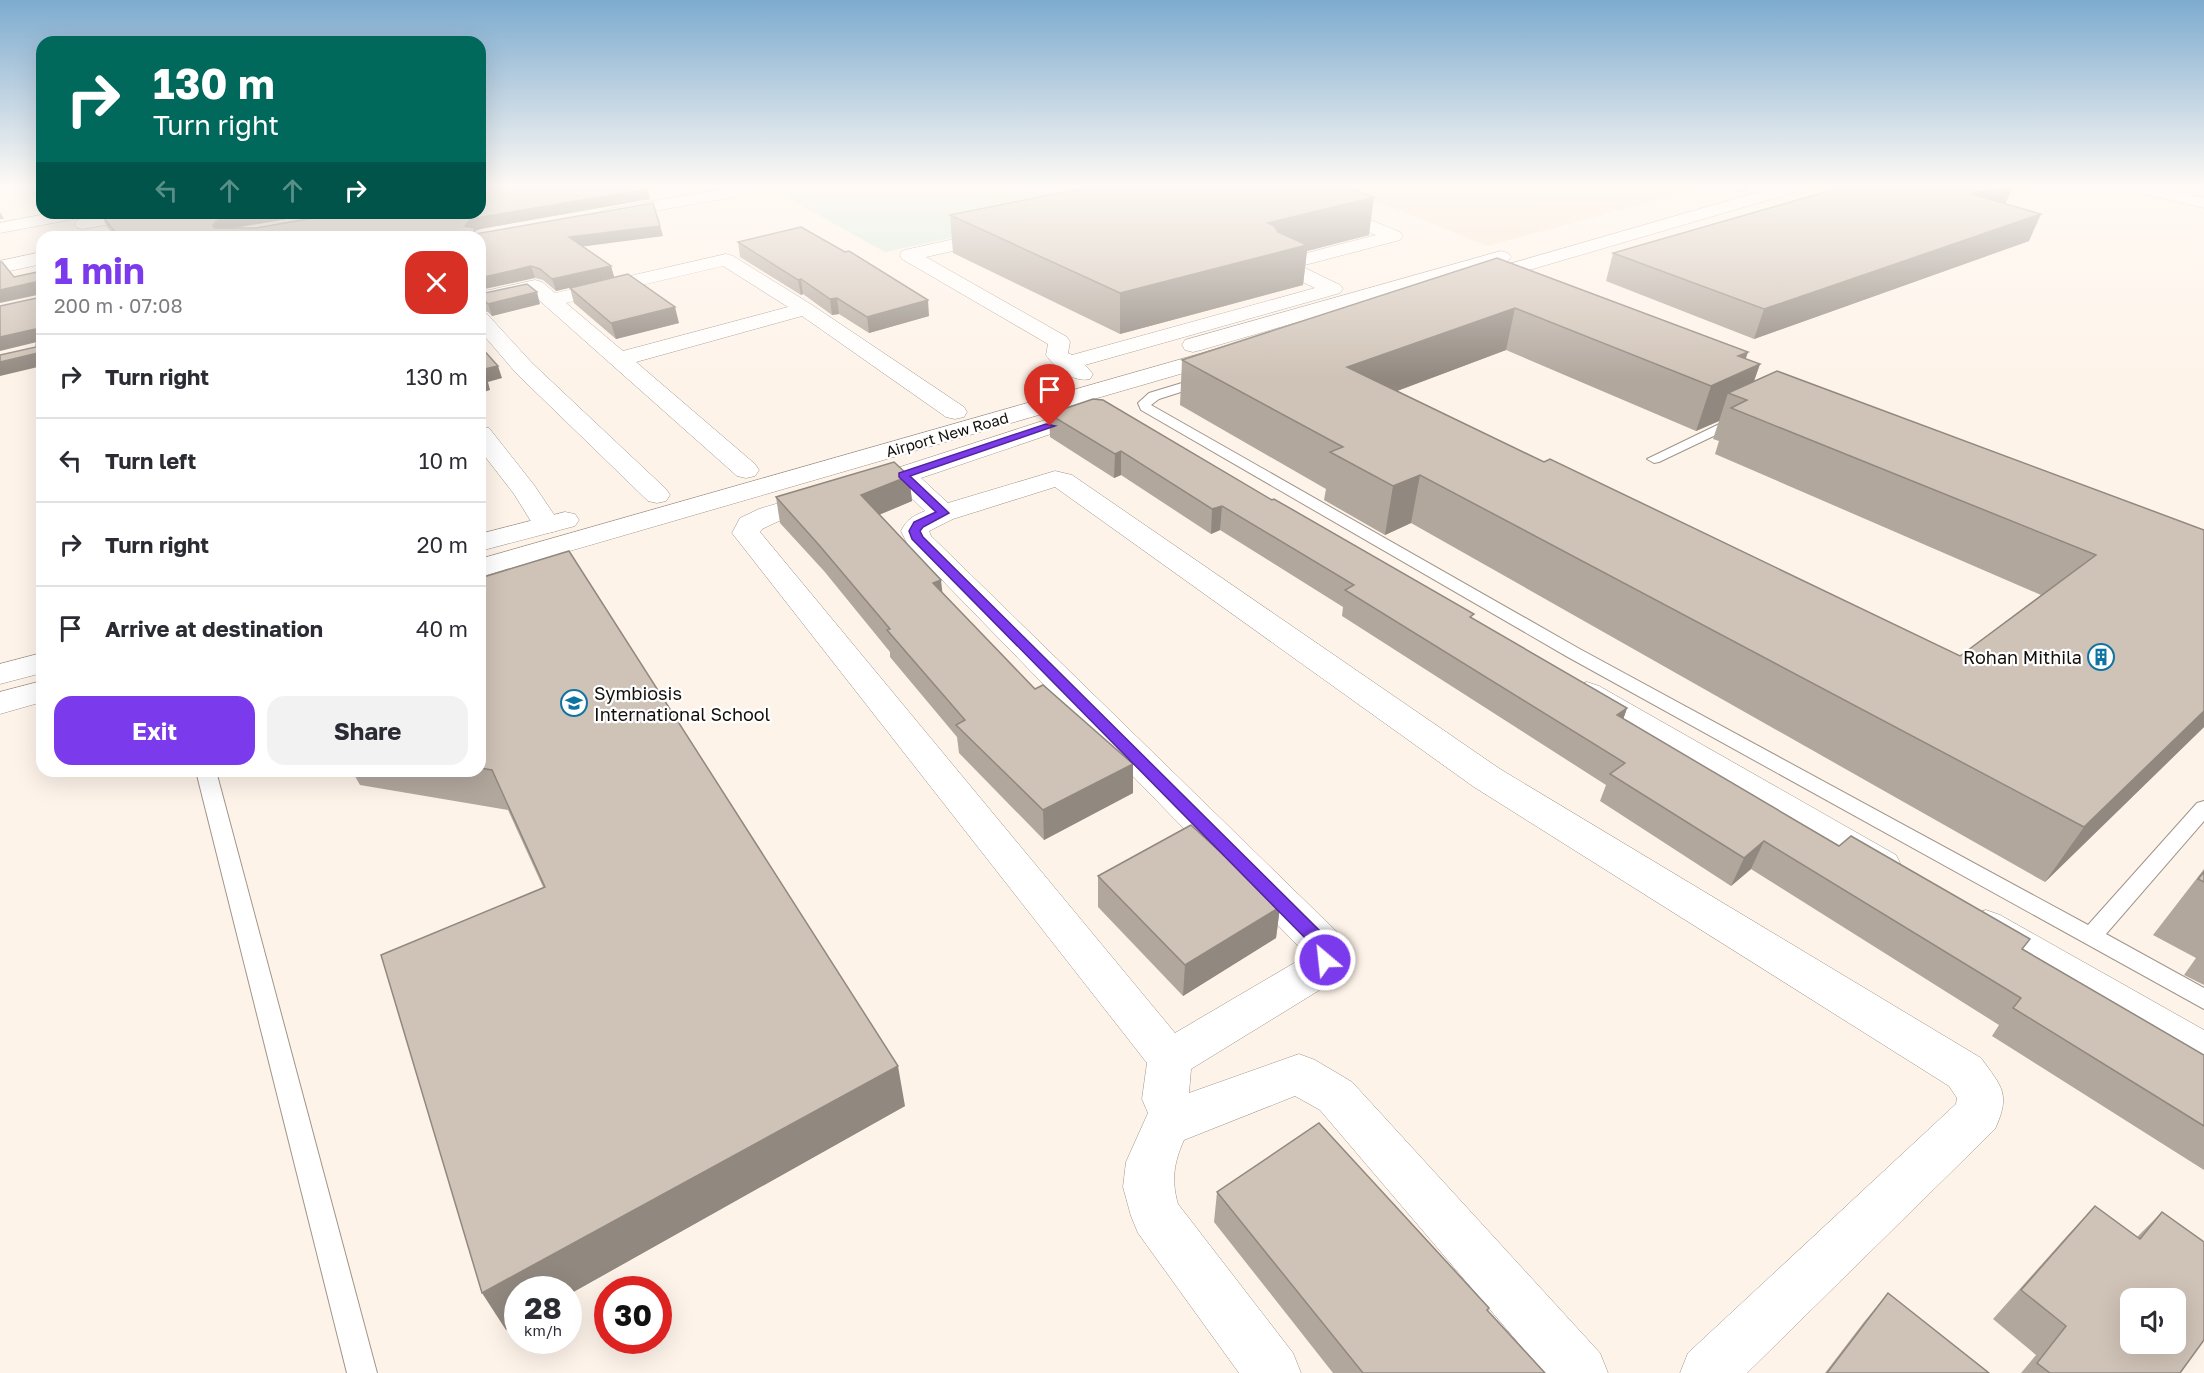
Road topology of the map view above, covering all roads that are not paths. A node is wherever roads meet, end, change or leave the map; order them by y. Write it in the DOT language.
graph roads {
  1 [pos="927,251"];
  2 [pos="1336,251"];
  3 [pos="1519,251"];
  4 [pos="1599,251"];
  5 [pos="36,259"];
  6 [pos="0,267"];
  7 [pos="1453,270"];
  8 [pos="1490,287"];
  9 [pos="486,297"];
  10 [pos="551,300"];
  11 [pos="804,309"];
  12 [pos="486,325"];
  13 [pos="621,359"];
  14 [pos="1077,369"];
  15 [pos="1221,375"];
  16 [pos="955,412"];
  17 [pos="1749,414"];
  18 [pos="486,441"];
  19 [pos="968,454"];
  20 [pos="1654,459"];
  21 [pos="746,470"];
  22 [pos="903,475"];
  23 [pos="1016,491"];
  24 [pos="591,513"];
  25 [pos="943,513"];
  26 [pos="547,525"];
  27 [pos="486,541"];
  28 [pos="486,565"];
  29 [pos="36,665"];
  30 [pos="0,674"];
  31 [pos="36,693"];
  32 [pos="0,703"];
  33 [pos="208,777"];
  34 [pos="2200,820"];
  35 [pos="1905,878"];
  36 [pos="1956,909"];
  37 [pos="2091,936"];
  38 [pos="2204,999"];
  39 [pos="2204,1053"];
  40 [pos="1170,1059"];
  41 [pos="1179,1118"];
  42 [pos="362,1373"];
  43 [pos="1273,1373"];
  44 [pos="1580,1373"];
  45 [pos="1708,1373"];
  1 -- 14 [label="street"];
  2 -- 14 [label="street"];
  3 -- 7 [label="street, Airport New Road"];
  4 -- 8 [label="street, Airport New Road"];
  5 -- 6 [label="street"];
  7 -- 8 [label="lane"];
  7 -- 14 [label="street, Airport New Road"];
  8 -- 28 [label="street, Airport New Road"];
  9 -- 10 [label="street"];
  10 -- 11 [label="street"];
  10 -- 13 [label="street"];
  11 -- 13 [label="street"];
  11 -- 16 [label="street"];
  12 -- 21 [label="street, Airport New Road"];
  13 -- 21 [label="street"];
  14 -- 16 [label="street, Airport New Road"];
  15 -- 37 [label="lane"];
  16 -- 21 [label="street, Airport New Road"];
  17 -- 20 [label="lane"];
  18 -- 26 [label="street"];
  19 -- 22 [label="street"];
  19 -- 23 [label="street"];
  19 -- 35 [label="street"];
  22 -- 25 [label="street"];
  22 -- 40 [label="street"];
  23 -- 25 [label="street"];
  23 -- 45 [label="street"];
  24 -- 26 [label="street"];
  25 -- 40 [label="street"];
  26 -- 27 [label="street"];
  29 -- 30 [label="street"];
  31 -- 32 [label="street"];
  33 -- 42 [label="lane"];
  34 -- 37 [label="lane"];
  36 -- 39 [label="street"];
  37 -- 38 [label="lane"];
  40 -- 41 [label="street"];
  41 -- 43 [label="street"];
  41 -- 44 [label="street"];
}
